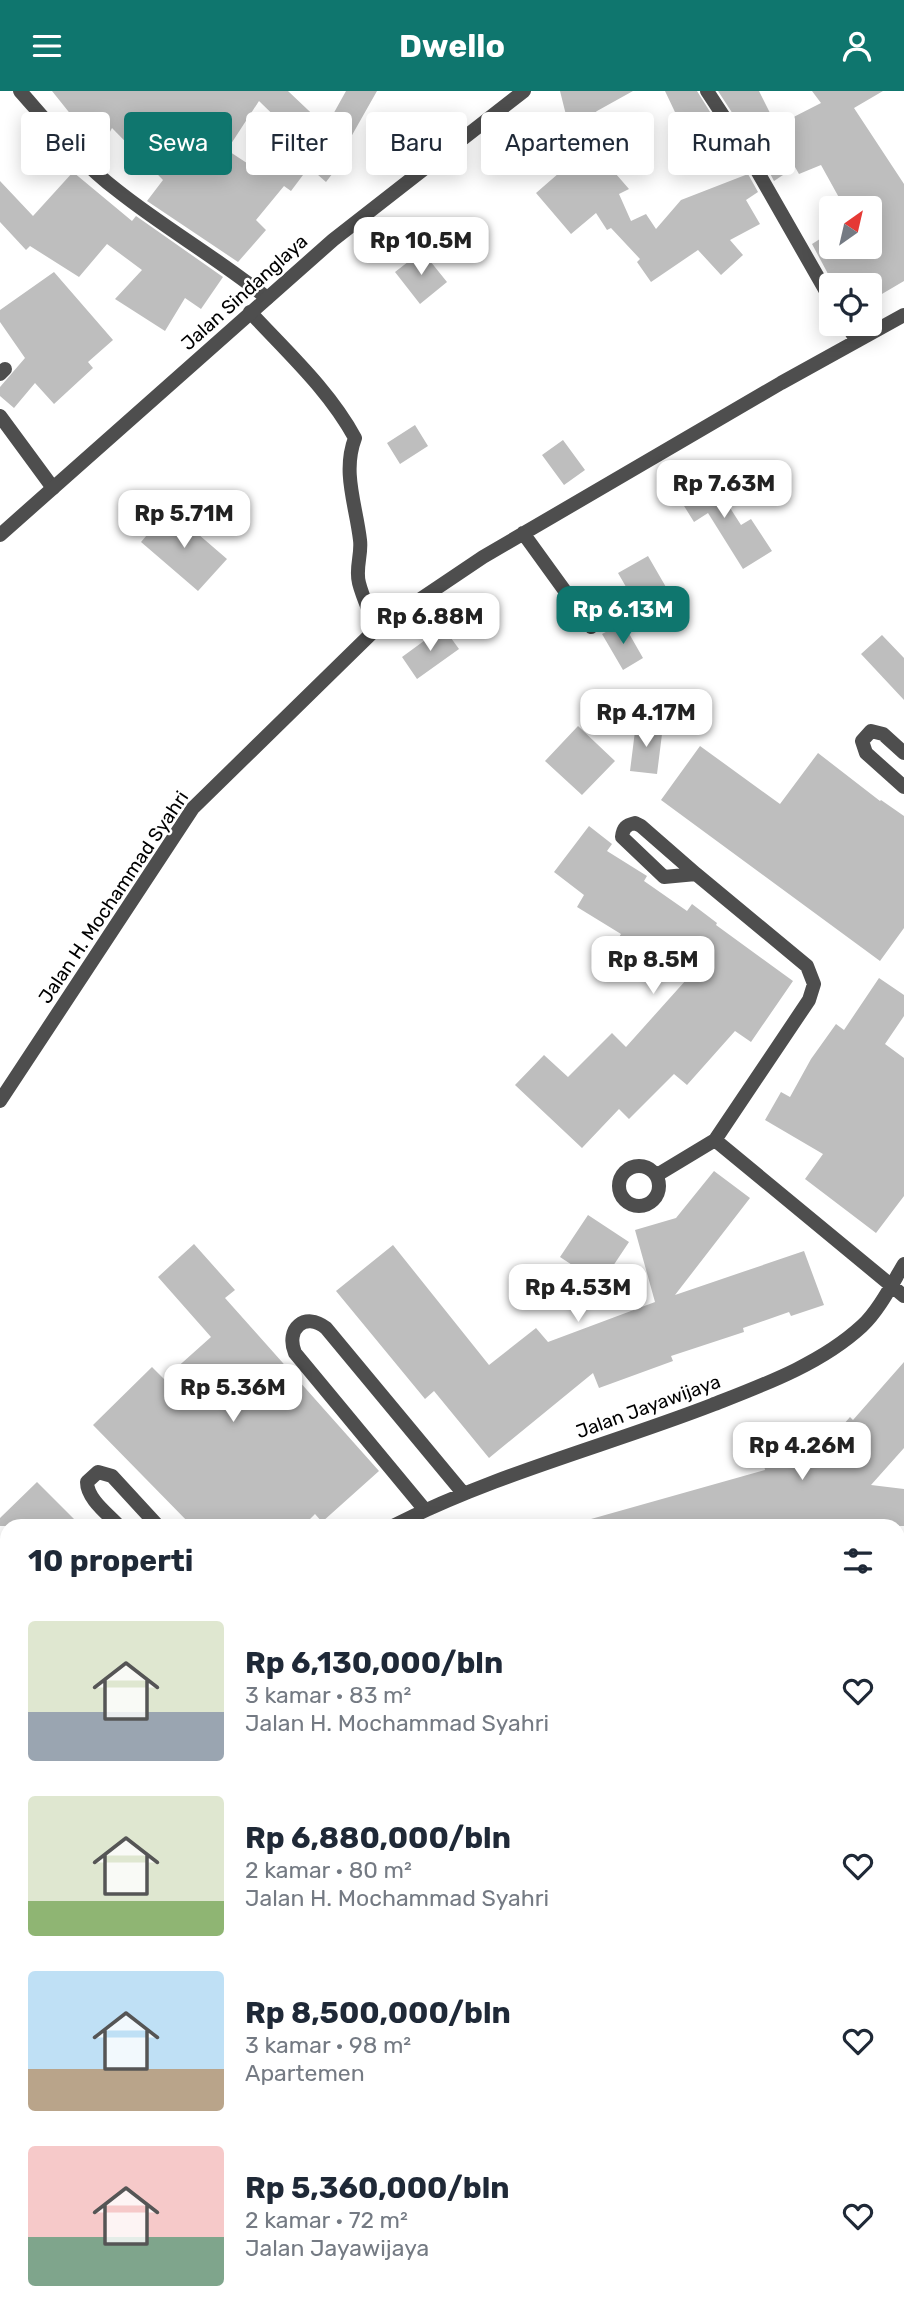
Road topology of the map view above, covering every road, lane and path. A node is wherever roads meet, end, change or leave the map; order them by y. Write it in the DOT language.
graph roads {
  1 [pos="20,91"];
  2 [pos="524,91"];
  3 [pos="706,91"];
  4 [pos="819,279"];
  5 [pos="267,298"];
  6 [pos="250,312"];
  7 [pos="904,315"];
  8 [pos="854,336"];
  9 [pos="857,341"];
  10 [pos="0,416"];
  11 [pos="53,488"];
  12 [pos="523,533"];
  13 [pos="0,535"];
  14 [pos="592,627"];
  15 [pos="376,629"];
  16 [pos="904,753"];
  17 [pos="904,787"];
  18 [pos="696,874"];
  19 [pos="0,1101"];
  20 [pos="715,1140"];
  21 [pos="657,1175"];
  22 [pos="904,1265"];
  23 [pos="891,1286"];
  24 [pos="904,1296"];
  25 [pos="463,1493"];
  26 [pos="425,1510"];
  27 [pos="112,1519"];
  28 [pos="152,1519"];
  29 [pos="407,1519"];
  1 -- 5 [label="street"];
  2 -- 5 [label="street, Jalan Sindanglaya"];
  3 -- 4 [label="street"];
  5 -- 6 [label="street, Jalan Sindanglaya"];
  6 -- 11 [label="street, Jalan Sindanglaya"];
  6 -- 15 [label="street"];
  7 -- 9 [label="street, Jalan H. Mochammad Syahri"];
  8 -- 9 [label="street"];
  9 -- 12 [label="street, Jalan H. Mochammad Syahri"];
  10 -- 11 [label="street"];
  11 -- 13 [label="street, Jalan Sindanglaya"];
  12 -- 14 [label="street"];
  12 -- 15 [label="street, Jalan H. Mochammad Syahri"];
  15 -- 19 [label="street, Jalan H. Mochammad Syahri"];
  16 -- 17 [label="street"];
  18 -- 18 [label="street"];
  18 -- 20 [label="street"];
  20 -- 21 [label="street"];
  20 -- 23 [label="street"];
  22 -- 23 [label="street, Jalan Jayawijaya"];
  23 -- 24 [label="street"];
  23 -- 25 [label="street, Jalan Jayawijaya"];
  25 -- 26 [label="street, Jalan Jayawijaya"];
  25 -- 26 [label="street"];
  26 -- 29 [label="street, Jalan Jayawijaya"];
  27 -- 28 [label="street"];
}
